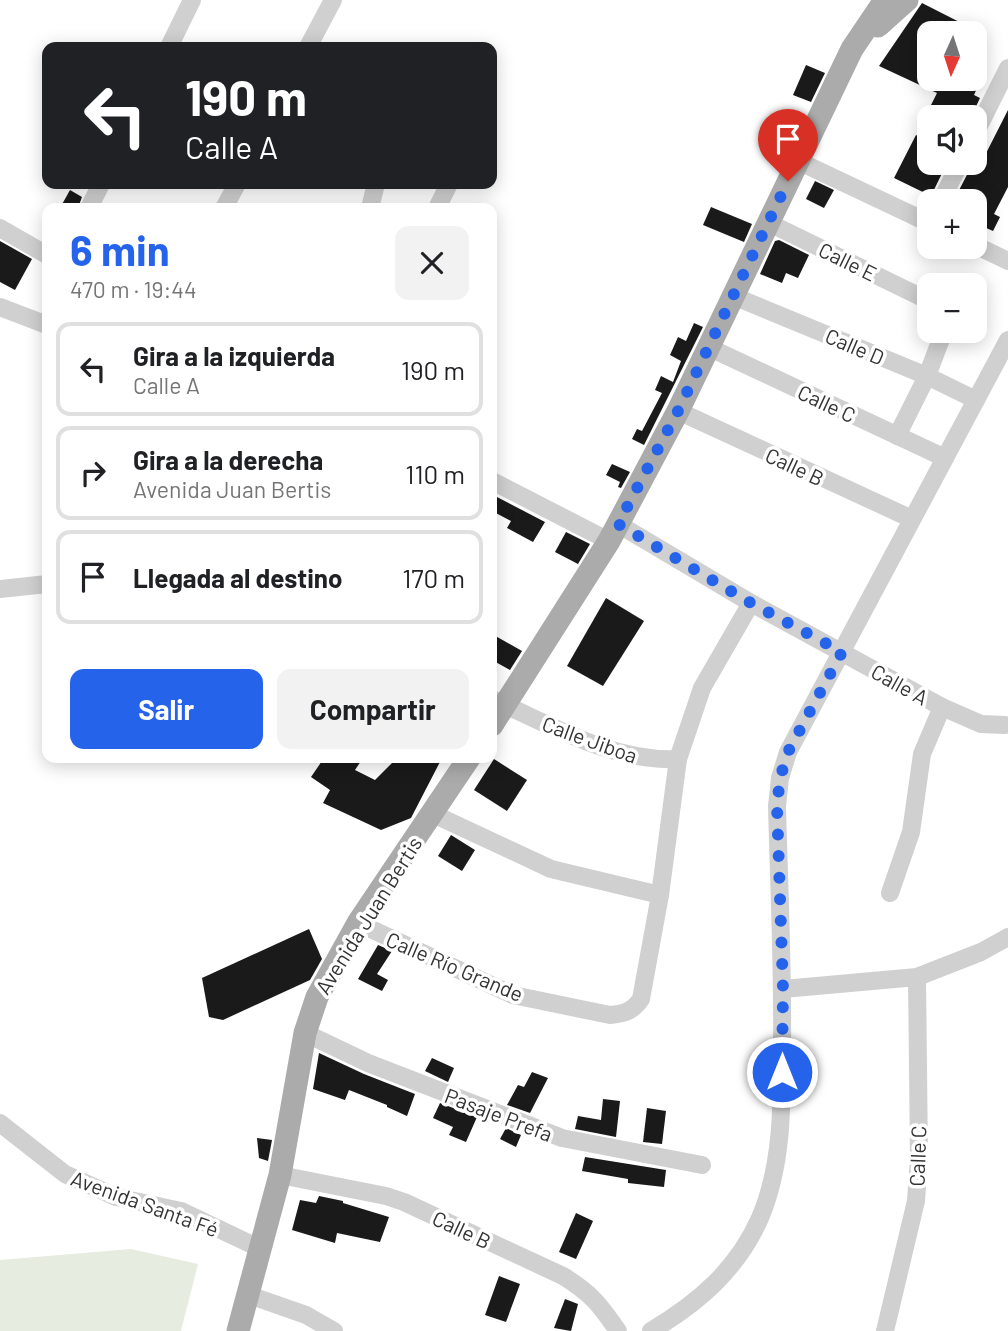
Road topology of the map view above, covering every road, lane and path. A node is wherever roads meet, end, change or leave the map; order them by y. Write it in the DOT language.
graph roads {
  1 [pos="192,0"];
  2 [pos="333,0"];
  3 [pos="872,0"];
  4 [pos="885,0"];
  5 [pos="906,0"];
  6 [pos="171,42"];
  7 [pos="312,42"];
  8 [pos="852,49"];
  9 [pos="1008,68"];
  10 [pos="987,110"];
  11 [pos="798,161"];
  12 [pos="917,217"];
  13 [pos="767,222"];
  14 [pos="0,228"];
  15 [pos="987,251"];
  16 [pos="42,252"];
  17 [pos="1008,261"];
  18 [pos="917,295"];
  19 [pos="733,296"];
  20 [pos="0,307"];
  21 [pos="42,328"];
  22 [pos="1008,340"];
  23 [pos="939,343"];
  24 [pos="708,347"];
  25 [pos="927,376"];
  26 [pos="976,400"];
  27 [pos="678,411"];
  28 [pos="897,436"];
  29 [pos="945,458"];
  30 [pos="497,483"];
  31 [pos="912,519"];
  32 [pos="614,533"];
  33 [pos="42,585"];
  34 [pos="0,589"];
  35 [pos="751,603"];
  36 [pos="842,652"];
  37 [pos="498,702"];
  38 [pos="942,707"];
  39 [pos="1005,725"];
  40 [pos="678,759"];
  41 [pos="466,763"];
  42 [pos="431,813"];
  43 [pos="890,893"];
  44 [pos="660,895"];
  45 [pos="358,923"];
  46 [pos="1008,937"];
  47 [pos="917,977"];
  48 [pos="783,989"];
  49 [pos="305,1033"];
  50 [pos="0,1123"];
  51 [pos="702,1165"];
  52 [pos="280,1175"];
  53 [pos="261,1249"];
  54 [pos="249,1295"];
  55 [pos="238,1331"];
  56 [pos="334,1331"];
  57 [pos="618,1331"];
  58 [pos="651,1331"];
  59 [pos="885,1331"];
  1 -- 6 [label="street"];
  2 -- 7 [label="street"];
  3 -- 8 [label="main road"];
  4 -- 8 [label="main road"];
  5 -- 8 [label="main road"];
  8 -- 11 [label="main road"];
  9 -- 10 [label="street"];
  11 -- 12 [label="street"];
  11 -- 13 [label="main road"];
  13 -- 18 [label="street, Calle E"];
  13 -- 19 [label="main road"];
  14 -- 16 [label="street"];
  15 -- 17 [label="street"];
  19 -- 24 [label="main road"];
  19 -- 25 [label="street, Calle D"];
  20 -- 21 [label="street"];
  22 -- 26 [label="street"];
  23 -- 25 [label="street"];
  24 -- 27 [label="main road"];
  24 -- 28 [label="street, Calle C"];
  25 -- 26 [label="street, Calle D"];
  25 -- 28 [label="street"];
  26 -- 29 [label="street"];
  27 -- 31 [label="street, Calle B"];
  27 -- 32 [label="main road"];
  28 -- 29 [label="street, Calle C"];
  29 -- 31 [label="street"];
  30 -- 32 [label="street, Calle A"];
  31 -- 36 [label="street"];
  32 -- 35 [label="street, Calle A"];
  32 -- 37 [label="main road"];
  33 -- 34 [label="street"];
  35 -- 36 [label="street, Calle A"];
  35 -- 40 [label="street"];
  36 -- 38 [label="street, Calle A"];
  36 -- 48 [label="street"];
  37 -- 40 [label="street, Calle Jiboa"];
  38 -- 39 [label="street, Calle A"];
  38 -- 43 [label="street"];
  40 -- 44 [label="street"];
  41 -- 42 [label="main road, Avenida Juan Bertis"];
  42 -- 44 [label="street"];
  42 -- 45 [label="main road, Avenida Juan Bertis"];
  44 -- 45 [label="street, Calle Río Grande"];
  45 -- 49 [label="main road, Avenida Juan Bertis"];
  46 -- 47 [label="street"];
  47 -- 48 [label="street"];
  47 -- 59 [label="street, Calle C"];
  48 -- 58 [label="street"];
  49 -- 51 [label="street, Pasaje Prefa"];
  49 -- 52 [label="main road, Avenida Juan Bertis"];
  50 -- 53 [label="street, Avenida Santa Fé"];
  52 -- 53 [label="main road, Avenida Juan Bertis"];
  52 -- 57 [label="street, Calle B"];
  53 -- 54 [label="main road, Avenida Juan Bertis"];
  54 -- 55 [label="main road, Avenida Juan Bertis"];
  54 -- 56 [label="street"];
}
